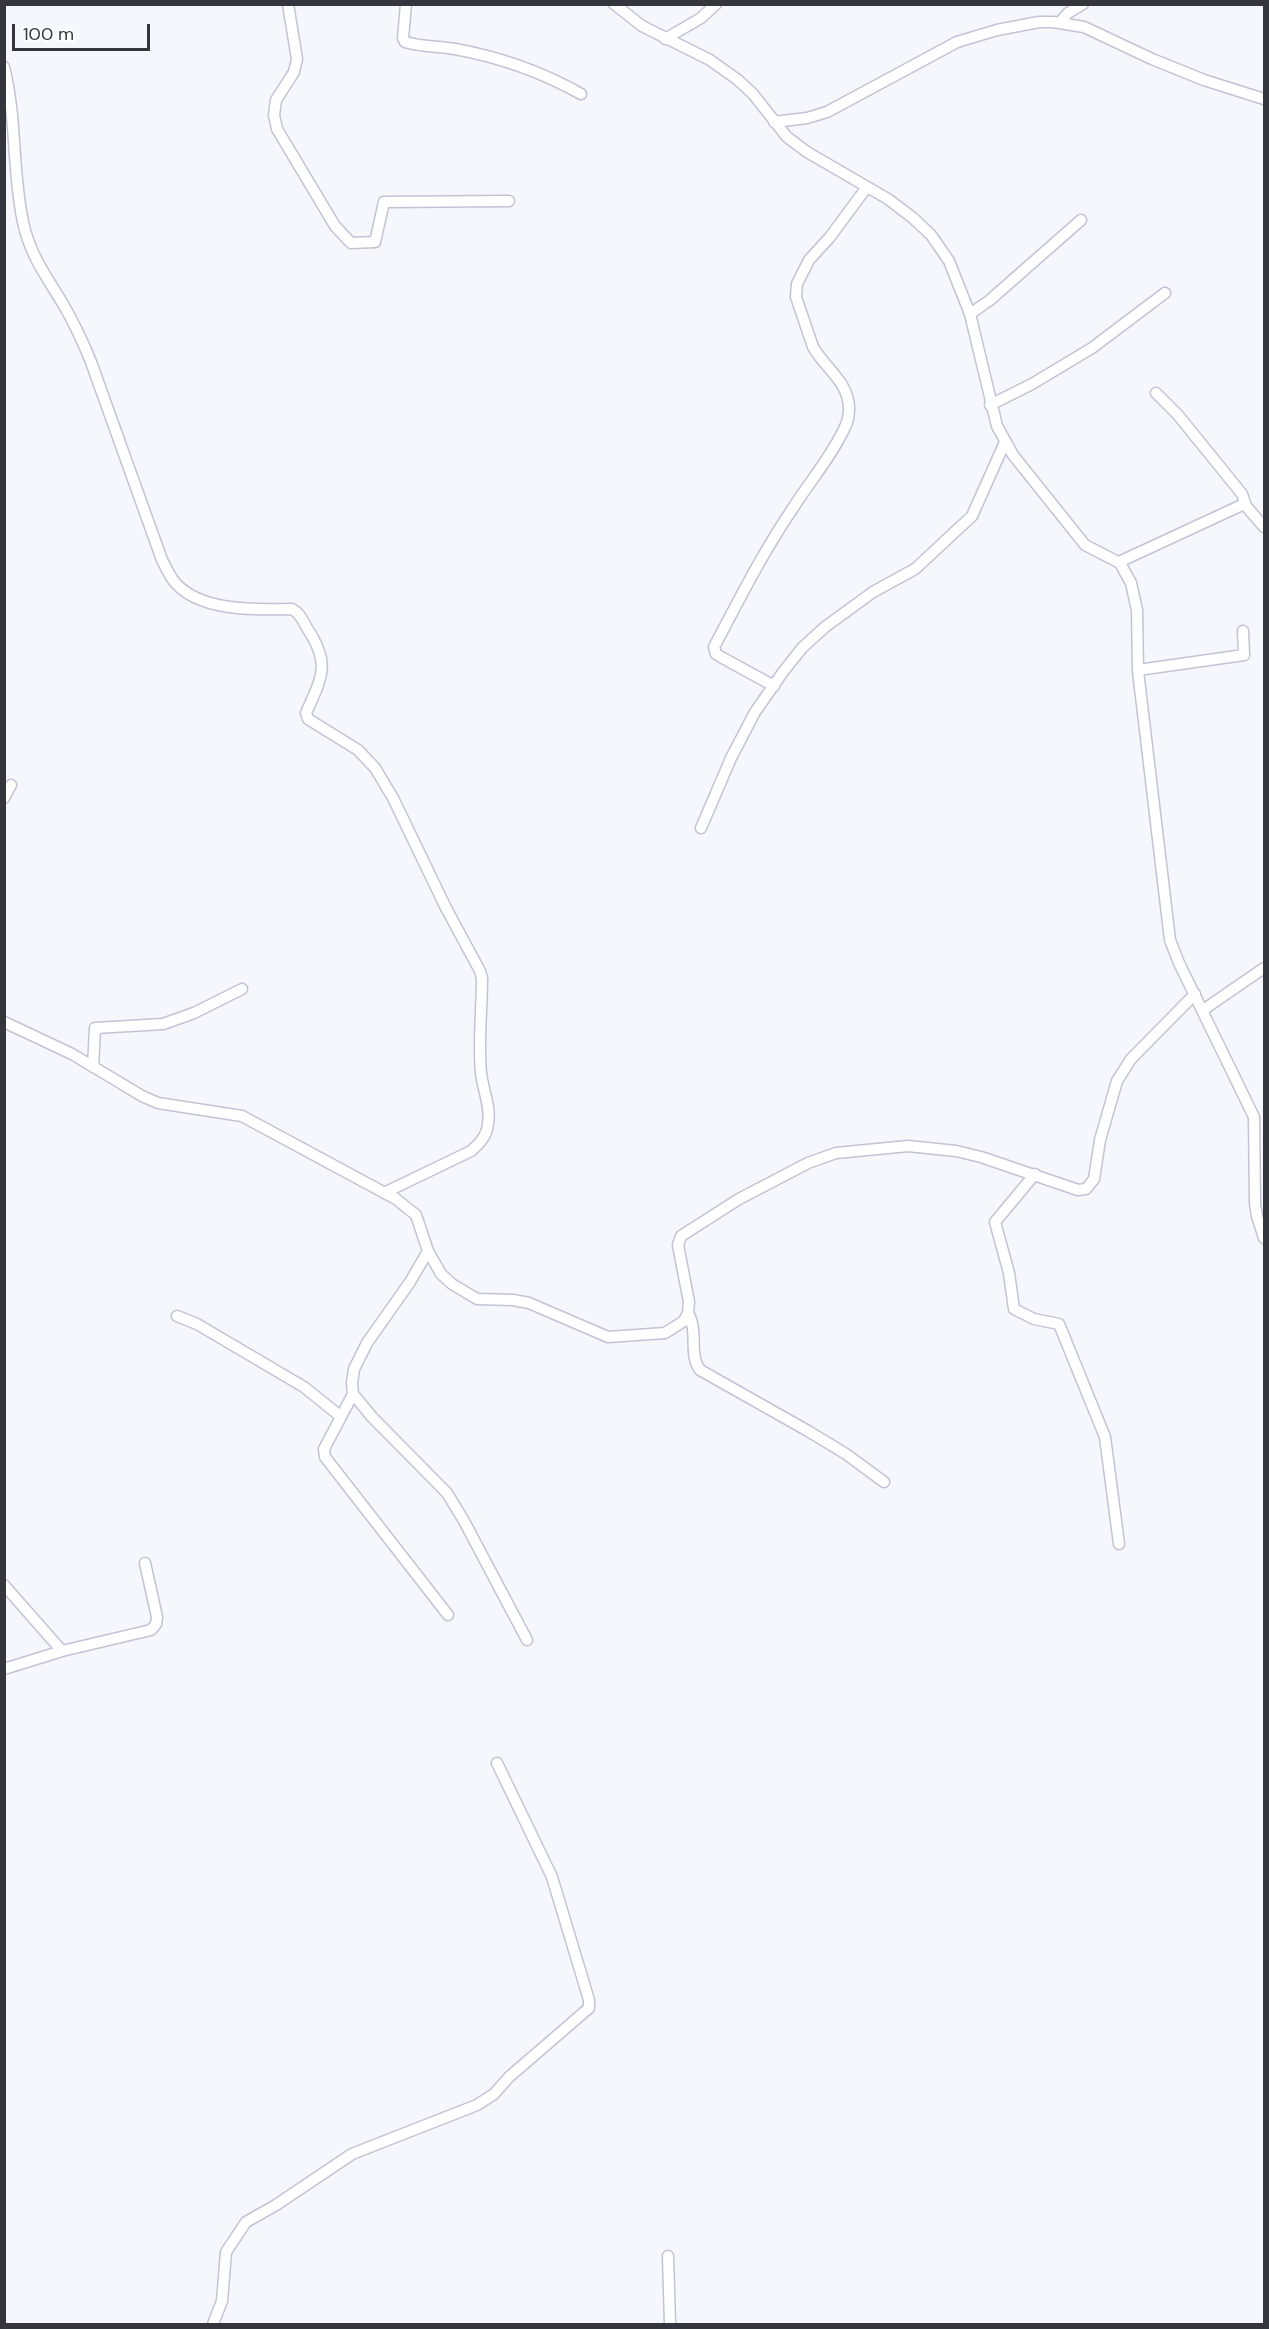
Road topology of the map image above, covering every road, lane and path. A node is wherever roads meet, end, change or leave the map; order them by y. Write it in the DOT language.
graph roads {
  1 [pos="288,4"];
  2 [pos="406,4"];
  3 [pos="614,4"];
  4 [pos="716,4"];
  5 [pos="1083,4"];
  6 [pos="1060,22"];
  7 [pos="665,39"];
  8 [pos="4,68"];
  9 [pos="7,85"];
  10 [pos="581,94"];
  11 [pos="1264,99"];
  12 [pos="774,122"];
  13 [pos="867,187"];
  14 [pos="509,201"];
  15 [pos="1081,220"];
  16 [pos="1165,293"];
  17 [pos="970,314"];
  18 [pos="1156,393"];
  19 [pos="990,405"];
  20 [pos="1005,442"];
  21 [pos="1246,506"];
  22 [pos="1264,527"];
  23 [pos="1119,562"];
  24 [pos="1243,631"];
  25 [pos="1138,670"];
  26 [pos="774,686"];
  27 [pos="11,785"];
  28 [pos="4,798"];
  29 [pos="701,828"];
  30 [pos="1264,968"];
  31 [pos="242,990"];
  32 [pos="1195,994"];
  33 [pos="1203,1010"];
  34 [pos="4,1022"];
  35 [pos="93,1067"];
  36 [pos="1260,1130"];
  37 [pos="1035,1174"];
  38 [pos="384,1193"];
  39 [pos="1264,1238"];
  40 [pos="428,1251"];
  41 [pos="688,1313"];
  42 [pos="177,1316"];
  43 [pos="353,1394"];
  44 [pos="340,1416"];
  45 [pos="884,1482"];
  46 [pos="1119,1544"];
  47 [pos="145,1563"];
  48 [pos="4,1585"];
  49 [pos="448,1615"];
  50 [pos="527,1640"];
  51 [pos="62,1651"];
  52 [pos="4,1669"];
  53 [pos="497,1763"];
  54 [pos="668,2256"];
  55 [pos="213,2325"];
  56 [pos="669,2325"];
  1 -- 14 [label="street"];
  2 -- 10 [label="street"];
  3 -- 7 [label="street"];
  4 -- 7 [label="street"];
  5 -- 6 [label="street"];
  6 -- 11 [label="street"];
  6 -- 12 [label="street"];
  7 -- 12 [label="street"];
  8 -- 9 [label="street"];
  9 -- 38 [label="street"];
  12 -- 13 [label="street"];
  13 -- 17 [label="street"];
  13 -- 26 [label="street"];
  15 -- 17 [label="street"];
  16 -- 19 [label="street"];
  17 -- 19 [label="street"];
  18 -- 21 [label="street"];
  19 -- 20 [label="street"];
  20 -- 23 [label="street"];
  20 -- 26 [label="street"];
  21 -- 22 [label="street"];
  21 -- 23 [label="street"];
  23 -- 25 [label="street"];
  24 -- 25 [label="street"];
  25 -- 32 [label="street"];
  26 -- 29 [label="street"];
  27 -- 28 [label="street"];
  30 -- 33 [label="street"];
  31 -- 35 [label="street"];
  32 -- 33 [label="street"];
  32 -- 37 [label="street"];
  33 -- 36 [label="street"];
  34 -- 35 [label="street"];
  35 -- 38 [label="street"];
  36 -- 39 [label="street"];
  37 -- 41 [label="street"];
  37 -- 46 [label="street"];
  38 -- 40 [label="street"];
  40 -- 41 [label="street"];
  40 -- 43 [label="street"];
  41 -- 45 [label="street"];
  42 -- 44 [label="street"];
  43 -- 44 [label="street"];
  43 -- 50 [label="street"];
  44 -- 49 [label="street"];
  47 -- 51 [label="street"];
  48 -- 51 [label="street"];
  51 -- 52 [label="street"];
  53 -- 55 [label="street"];
  54 -- 56 [label="street"];
}
